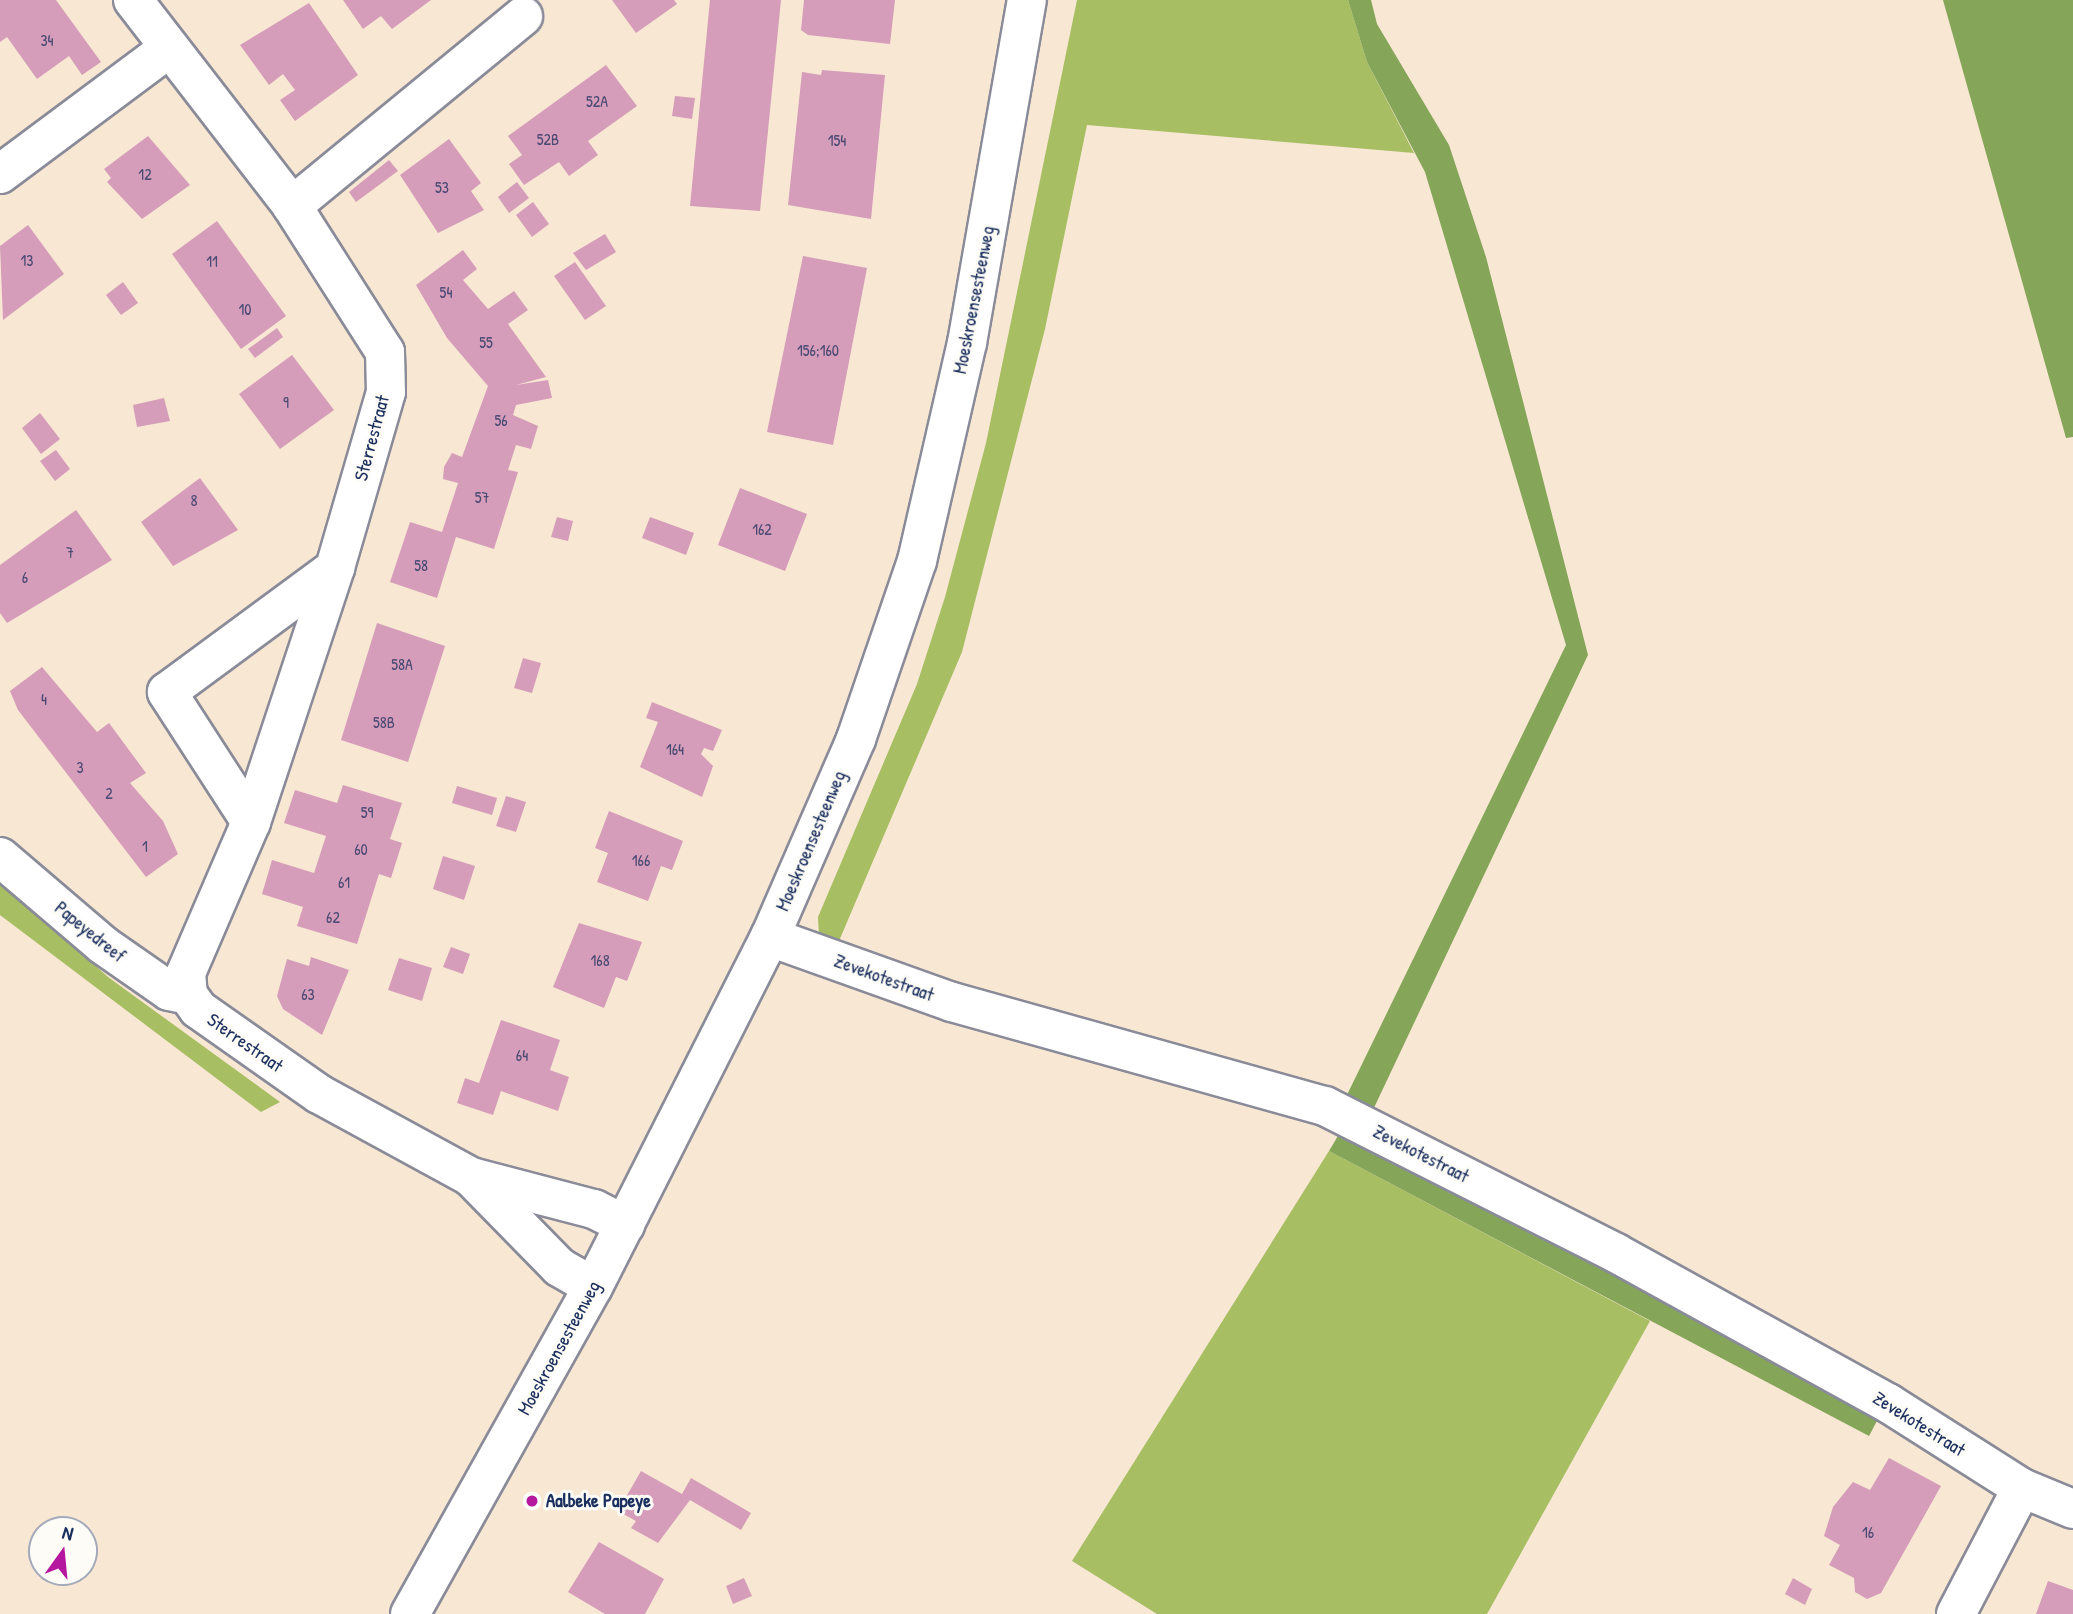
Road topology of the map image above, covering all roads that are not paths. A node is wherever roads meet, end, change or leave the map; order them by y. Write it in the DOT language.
graph roads {
  1 [pos="133,0"];
  2 [pos="1027,0"];
  3 [pos="523,16"];
  4 [pos="169,48"];
  5 [pos="0,174"];
  6 [pos="292,206"];
  7 [pos="335,568"];
  8 [pos="251,822"];
  9 [pos="0,857"];
  10 [pos="770,937"];
  11 [pos="188,995"];
  12 [pos="471,1177"];
  13 [pos="625,1225"];
  14 [pos="593,1287"];
  15 [pos="2022,1488"];
  16 [pos="2073,1509"];
  17 [pos="410,1614"];
  18 [pos="1956,1614"];
  1 -- 4 [label="street, Sterrestraat"];
  2 -- 10 [label="street, Moeskroensesteenweg"];
  3 -- 6 [label="street"];
  4 -- 5 [label="street"];
  4 -- 6 [label="street, Sterrestraat"];
  6 -- 7 [label="street, Sterrestraat"];
  7 -- 8 [label="street, Sterrestraat"];
  7 -- 8 [label="street"];
  8 -- 11 [label="street, Sterrestraat"];
  9 -- 11 [label="street, Papeyedreef"];
  10 -- 13 [label="street, Moeskroensesteenweg"];
  10 -- 15 [label="street, Zevekotestraat"];
  11 -- 12 [label="street, Sterrestraat"];
  12 -- 13 [label="street, Sterrestraat"];
  12 -- 14 [label="street, Sterrestraat"];
  13 -- 14 [label="street, Moeskroensesteenweg"];
  14 -- 17 [label="street, Moeskroensesteenweg"];
  15 -- 16 [label="street, Zevekotestraat"];
  15 -- 18 [label="street"];
}
